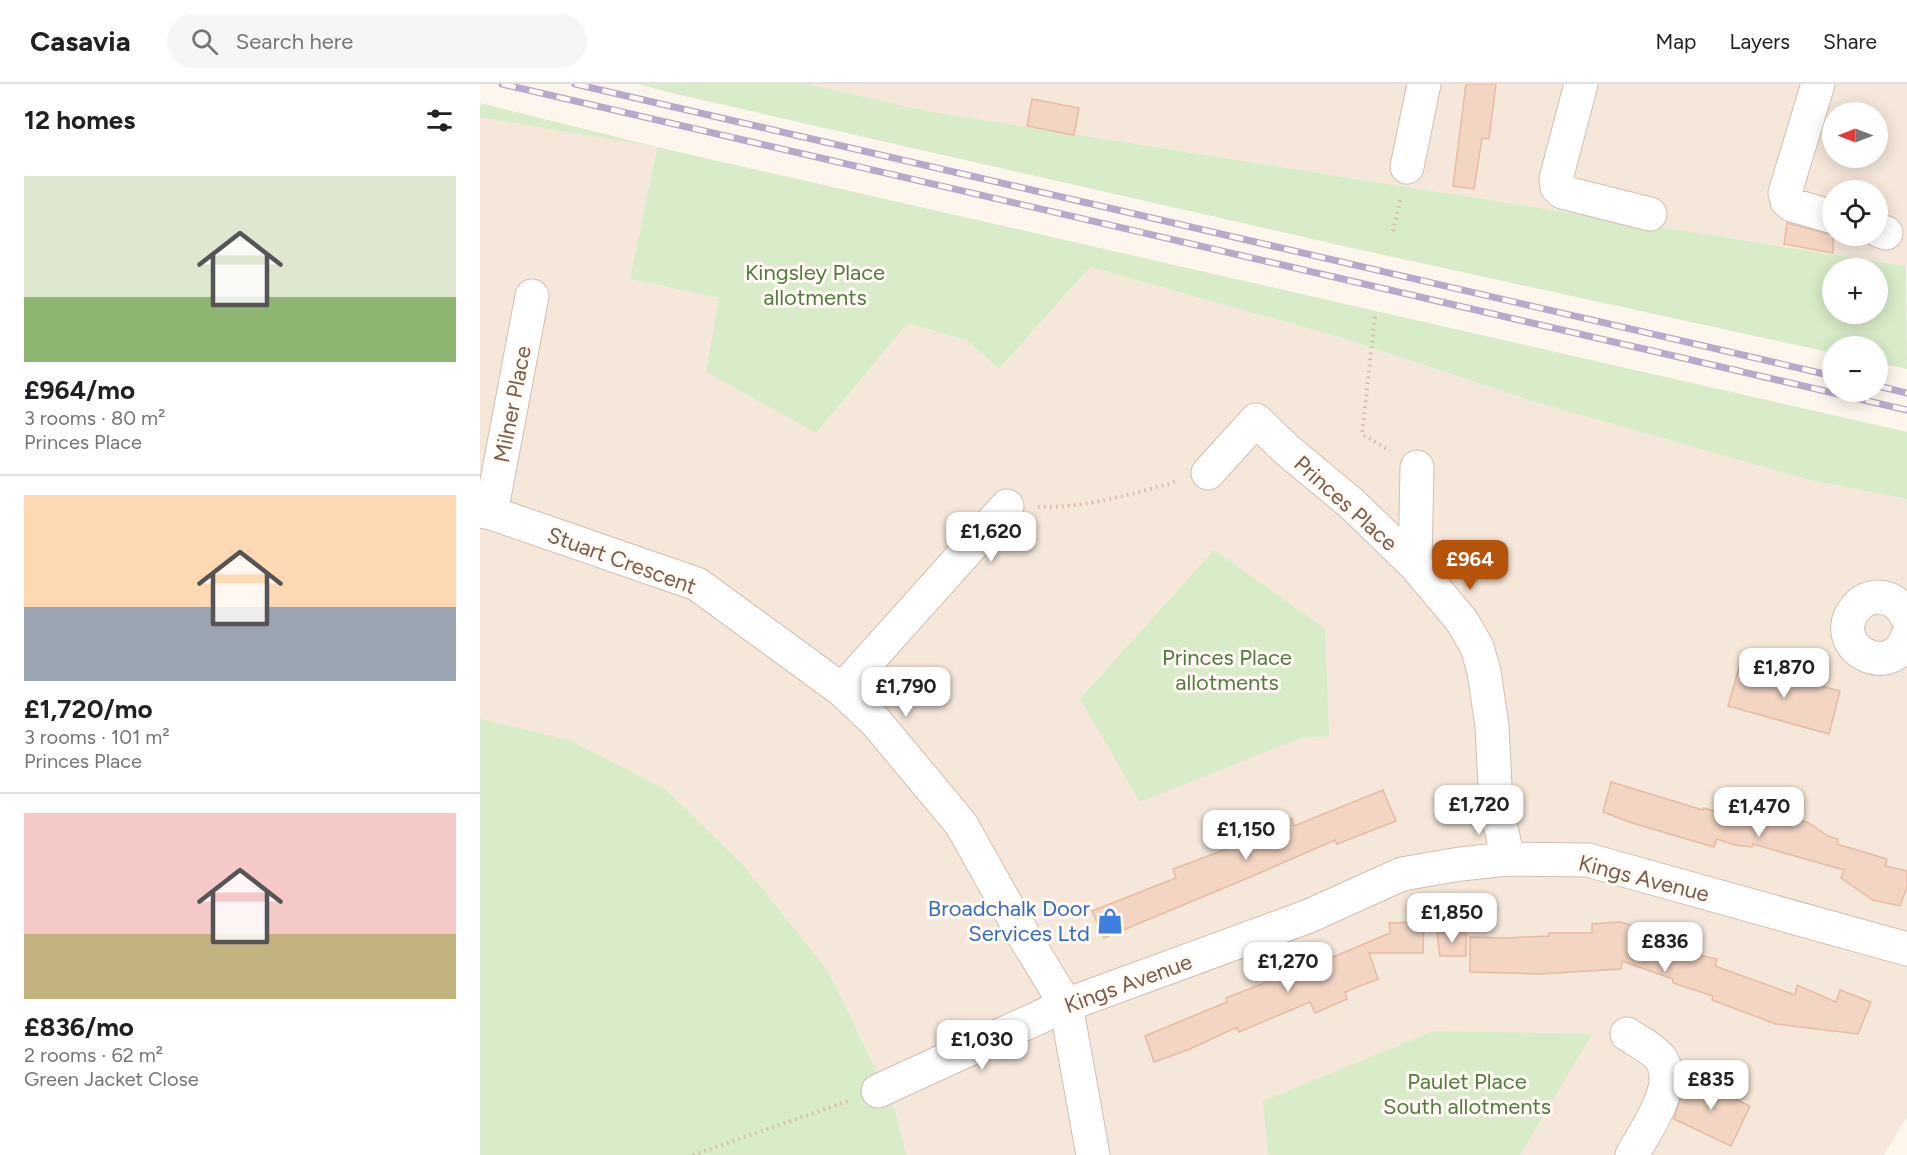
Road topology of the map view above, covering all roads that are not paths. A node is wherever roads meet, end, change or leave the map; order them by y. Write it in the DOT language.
graph roads {
  1 [pos="1424,84"];
  2 [pos="1581,84"];
  3 [pos="1818,84"];
  4 [pos="1407,167"];
  5 [pos="1650,214"];
  6 [pos="1822,214"];
  7 [pos="532,296"];
  8 [pos="1417,467"];
  9 [pos="1208,473"];
  10 [pos="1007,506"];
  11 [pos="486,512"];
  12 [pos="1415,565"];
  13 [pos="842,690"];
  14 [pos="1508,858"];
  15 [pos="1907,949"];
  16 [pos="1066,1005"];
  17 [pos="1627,1034"];
  18 [pos="878,1091"];
  19 [pos="1093,1155"];
  20 [pos="1632,1155"];
  1 -- 4 [label="street"];
  2 -- 5 [label="street"];
  3 -- 6 [label="street"];
  7 -- 11 [label="street, Milner Place"];
  8 -- 12 [label="street"];
  9 -- 12 [label="street, Princes Place"];
  10 -- 13 [label="street"];
  11 -- 13 [label="street, Stuart Crescent"];
  12 -- 14 [label="street, Princes Place"];
  13 -- 16 [label="street, Stuart Crescent"];
  14 -- 15 [label="street, Kings Avenue"];
  14 -- 16 [label="street, Kings Avenue"];
  16 -- 18 [label="street, Kings Avenue"];
  16 -- 19 [label="street, Stuart Crescent"];
  17 -- 20 [label="street"];
}
